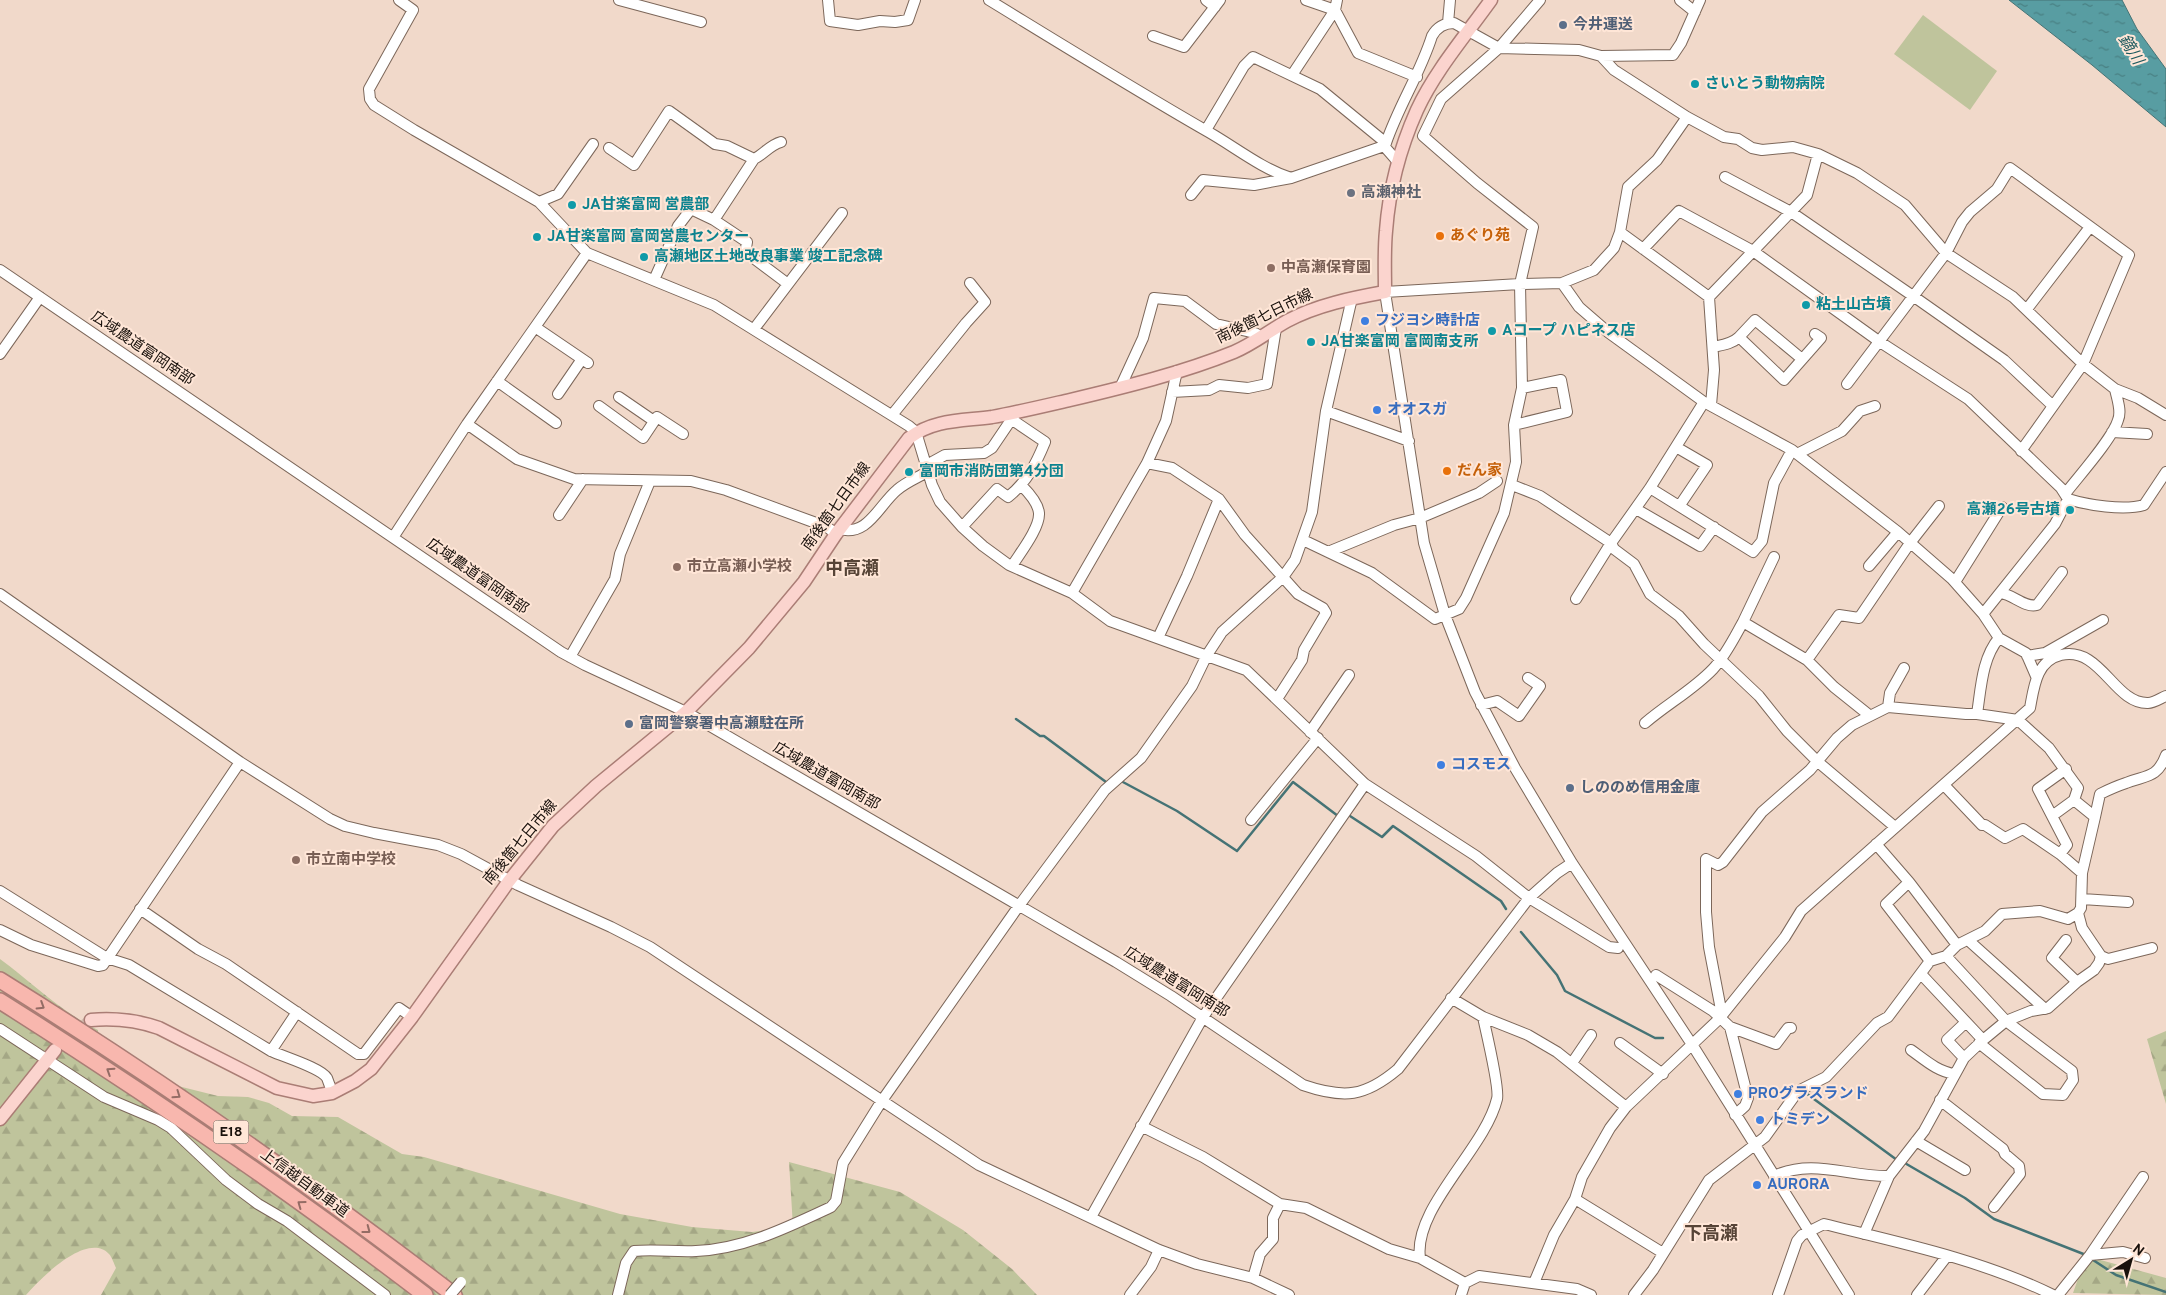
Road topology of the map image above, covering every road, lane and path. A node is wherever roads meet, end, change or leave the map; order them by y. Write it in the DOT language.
graph roads {
  1 [pos="399,0"];
  2 [pos="620,0"];
  3 [pos="828,0"];
  4 [pos="915,0"];
  5 [pos="989,0"];
  6 [pos="1206,0"];
  7 [pos="1306,0"];
  8 [pos="1450,0"];
  9 [pos="1491,0"];
  10 [pos="1540,0"];
  11 [pos="1680,0"];
  12 [pos="1700,0"];
  13 [pos="1218,4"];
  14 [pos="1336,5"];
  15 [pos="1695,12"];
  16 [pos="701,22"];
  17 [pos="1448,23"];
  18 [pos="1469,31"];
  19 [pos="1153,36"];
  20 [pos="1500,48"];
  21 [pos="1601,56"];
  22 [pos="1292,75"];
  23 [pos="1417,77"];
  24 [pos="1686,117"];
  25 [pos="1206,130"];
  26 [pos="781,142"];
  27 [pos="593,144"];
  28 [pos="1385,144"];
  29 [pos="609,148"];
  30 [pos="1818,154"];
  31 [pos="754,159"];
  32 [pos="1398,162"];
  33 [pos="1725,177"];
  34 [pos="1292,178"];
  35 [pos="1191,195"];
  36 [pos="539,202"];
  37 [pos="1792,212"];
  38 [pos="842,213"];
  39 [pos="714,220"];
  40 [pos="2090,227"];
  41 [pos="1620,232"];
  42 [pos="1642,249"];
  43 [pos="1753,251"];
  44 [pos="587,253"];
  45 [pos="1946,253"];
  46 [pos="0,270"];
  47 [pos="654,280"];
  48 [pos="970,283"];
  49 [pos="1562,283"];
  50 [pos="788,284"];
  51 [pos="1520,284"];
  52 [pos="1385,292"];
  53 [pos="1913,296"];
  54 [pos="40,297"];
  55 [pos="1709,297"];
  56 [pos="1352,298"];
  57 [pos="2027,309"];
  58 [pos="535,328"];
  59 [pos="1276,328"];
  60 [pos="754,329"];
  61 [pos="1815,334"];
  62 [pos="1261,336"];
  63 [pos="1738,337"];
  64 [pos="1880,342"];
  65 [pos="1713,347"];
  66 [pos="0,354"];
  67 [pos="1802,359"];
  68 [pos="2084,364"];
  69 [pos="1177,371"];
  70 [pos="497,381"];
  71 [pos="1848,384"];
  72 [pos="1120,388"];
  73 [pos="1522,388"];
  74 [pos="2115,389"];
  75 [pos="1172,392"];
  76 [pos="558,394"];
  77 [pos="619,397"];
  78 [pos="1707,404"];
  79 [pos="598,406"];
  80 [pos="1875,406"];
  81 [pos="2052,406"];
  82 [pos="1326,411"];
  83 [pos="892,415"];
  84 [pos="2166,415"];
  85 [pos="1014,416"];
  86 [pos="654,421"];
  87 [pos="556,423"];
  88 [pos="467,424"];
  89 [pos="1514,425"];
  90 [pos="916,432"];
  91 [pos="2112,432"];
  92 [pos="683,434"];
  93 [pos="2147,434"];
  94 [pos="1409,441"];
  95 [pos="1676,447"];
  96 [pos="2021,451"];
  97 [pos="1794,452"];
  98 [pos="1147,463"];
  99 [pos="926,469"];
  100 [pos="2166,472"];
  101 [pos="583,479"];
  102 [pos="650,481"];
  103 [pos="1497,481"];
  104 [pos="1512,485"];
  105 [pos="1022,486"];
  106 [pos="1650,488"];
  107 [pos="2067,496"];
  108 [pos="1219,499"];
  109 [pos="1680,505"];
  110 [pos="1939,506"];
  111 [pos="2002,507"];
  112 [pos="1636,509"];
  113 [pos="559,514"];
  114 [pos="1420,518"];
  115 [pos="962,526"];
  116 [pos="1714,527"];
  117 [pos="838,531"];
  118 [pos="1898,532"];
  119 [pos="394,536"];
  120 [pos="1303,540"];
  121 [pos="1610,543"];
  122 [pos="1910,543"];
  123 [pos="1328,552"];
  124 [pos="1774,557"];
  125 [pos="1012,566"];
  126 [pos="1869,566"];
  127 [pos="2062,572"];
  128 [pos="1283,577"];
  129 [pos="1955,582"];
  130 [pos="2000,593"];
  131 [pos="0,594"];
  132 [pos="1072,594"];
  133 [pos="1576,599"];
  134 [pos="1982,614"];
  135 [pos="1445,615"];
  136 [pos="2104,620"];
  137 [pos="1743,622"];
  138 [pos="1158,638"];
  139 [pos="1999,638"];
  140 [pos="1207,655"];
  141 [pos="2027,656"];
  142 [pos="570,657"];
  143 [pos="1720,660"];
  144 [pos="1807,660"];
  145 [pos="1904,668"];
  146 [pos="1349,674"];
  147 [pos="2036,676"];
  148 [pos="1528,678"];
  149 [pos="2166,696"];
  150 [pos="1277,699"];
  151 [pos="1481,705"];
  152 [pos="1888,707"];
  153 [pos="686,712"];
  154 [pos="1977,714"];
  155 [pos="1869,715"];
  156 [pos="2018,720"];
  157 [pos="1645,723"];
  158 [pos="1314,735"];
  159 [pos="2166,755"];
  160 [pos="240,762"];
  161 [pos="1818,762"];
  162 [pos="2066,769"];
  163 [pos="1365,784"];
  164 [pos="1944,785"];
  165 [pos="2074,800"];
  166 [pos="2052,816"];
  167 [pos="2095,817"];
  168 [pos="1251,820"];
  169 [pos="1895,828"];
  170 [pos="1876,844"];
  171 [pos="2060,854"];
  172 [pos="1572,863"];
  173 [pos="2082,873"];
  174 [pos="509,881"];
  175 [pos="1909,882"];
  176 [pos="0,891"];
  177 [pos="1529,898"];
  178 [pos="2082,898"];
  179 [pos="2128,902"];
  180 [pos="1018,907"];
  181 [pos="140,909"];
  182 [pos="2078,913"];
  183 [pos="0,930"];
  184 [pos="1968,940"];
  185 [pos="2066,940"];
  186 [pos="1957,945"];
  187 [pos="1618,948"];
  188 [pos="2152,948"];
  189 [pos="1946,956"];
  190 [pos="2100,956"];
  191 [pos="107,958"];
  192 [pos="1930,961"];
  193 [pos="1920,974"];
  194 [pos="1656,975"];
  195 [pos="0,980"];
  196 [pos="2077,982"];
  197 [pos="1451,998"];
  198 [pos="0,1001"];
  199 [pos="2045,1008"];
  200 [pos="297,1012"];
  201 [pos="1203,1016"];
  202 [pos="412,1017"];
  203 [pos="1483,1017"];
  204 [pos="1721,1017"];
  205 [pos="91,1020"];
  206 [pos="1966,1022"];
  207 [pos="2006,1022"];
  208 [pos="1730,1027"];
  209 [pos="1791,1028"];
  210 [pos="0,1029"];
  211 [pos="1591,1035"];
  212 [pos="1981,1042"];
  213 [pos="1620,1043"];
  214 [pos="1693,1046"];
  215 [pos="55,1050"];
  216 [pos="1911,1050"];
  217 [pos="271,1051"];
  218 [pos="1964,1058"];
  219 [pos="47,1060"];
  220 [pos="1572,1062"];
  221 [pos="1663,1074"];
  222 [pos="1955,1074"];
  223 [pos="332,1093"];
  224 [pos="1940,1100"];
  225 [pos="881,1102"];
  226 [pos="1626,1107"];
  227 [pos="1735,1114"];
  228 [pos="0,1119"];
  229 [pos="1141,1126"];
  230 [pos="1916,1140"];
  231 [pos="1755,1146"];
  232 [pos="1965,1170"];
  233 [pos="1774,1176"];
  234 [pos="1889,1176"];
  235 [pos="2143,1177"];
  236 [pos="1575,1199"];
  237 [pos="1280,1204"];
  238 [pos="1994,1207"];
  239 [pos="1090,1218"];
  240 [pos="1809,1231"];
  241 [pos="1864,1234"];
  242 [pos="1159,1250"];
  243 [pos="1663,1253"];
  244 [pos="1947,1256"];
  245 [pos="2088,1256"];
  246 [pos="1420,1258"];
  247 [pos="2145,1258"];
  248 [pos="1253,1278"];
  249 [pos="1465,1283"];
  250 [pos="1534,1283"];
  251 [pos="455,1291"];
  252 [pos="385,1295"];
  253 [pos="425,1295"];
  254 [pos="618,1295"];
  255 [pos="1130,1295"];
  256 [pos="1289,1295"];
  257 [pos="1461,1295"];
  258 [pos="1591,1295"];
  259 [pos="1634,1295"];
  260 [pos="1778,1295"];
  261 [pos="1849,1295"];
  262 [pos="1917,1295"];
  263 [pos="2053,1295"];
  264 [pos="2058,1295"];
  1 -- 36 [label="street"];
  2 -- 16 [label="street"];
  3 -- 4 [label="street"];
  5 -- 25 [label="street"];
  6 -- 13 [label="street"];
  7 -- 14 [label="street"];
  8 -- 17 [label="street"];
  9 -- 18 [label="main road"];
  10 -- 20 [label="street"];
  11 -- 15 [label="street"];
  12 -- 15 [label="street"];
  13 -- 19 [label="street"];
  14 -- 22 [label="street"];
  14 -- 23 [label="street"];
  15 -- 21 [label="street"];
  17 -- 18 [label="street"];
  17 -- 23 [label="street"];
  18 -- 20 [label="street"];
  18 -- 32 [label="main road"];
  20 -- 21 [label="street"];
  20 -- 51 [label="street"];
  21 -- 24 [label="street"];
  22 -- 25 [label="street"];
  22 -- 28 [label="street"];
  23 -- 28 [label="street"];
  24 -- 30 [label="street"];
  24 -- 41 [label="street"];
  25 -- 34 [label="street"];
  26 -- 31 [label="street"];
  27 -- 36 [label="street"];
  28 -- 32 [label="street"];
  28 -- 34 [label="street"];
  29 -- 31 [label="street"];
  30 -- 37 [label="street"];
  30 -- 45 [label="street"];
  31 -- 39 [label="street"];
  32 -- 52 [label="main road"];
  33 -- 37 [label="street"];
  34 -- 35 [label="street"];
  36 -- 44 [label="street"];
  37 -- 43 [label="street"];
  37 -- 53 [label="street"];
  38 -- 50 [label="street"];
  39 -- 47 [label="street"];
  39 -- 50 [label="street"];
  40 -- 45 [label="street"];
  40 -- 57 [label="street"];
  40 -- 68 [label="street"];
  41 -- 42 [label="street"];
  41 -- 49 [label="street"];
  42 -- 43 [label="street"];
  42 -- 55 [label="street"];
  43 -- 55 [label="street"];
  43 -- 64 [label="street"];
  44 -- 47 [label="street"];
  44 -- 58 [label="street"];
  45 -- 53 [label="street"];
  45 -- 57 [label="street"];
  46 -- 54 [label="street, 広域農道富岡南部"];
  47 -- 60 [label="street"];
  48 -- 83 [label="street"];
  49 -- 51 [label="street"];
  49 -- 78 [label="street"];
  50 -- 60 [label="street"];
  51 -- 52 [label="street"];
  51 -- 73 [label="street"];
  52 -- 56 [label="main road, 南後箇七日市線"];
  52 -- 94 [label="street"];
  53 -- 64 [label="street"];
  53 -- 81 [label="street"];
  54 -- 66 [label="street"];
  54 -- 119 [label="street, 広域農道富岡南部"];
  55 -- 65 [label="street"];
  56 -- 59 [label="main road, 南後箇七日市線"];
  56 -- 82 [label="street"];
  57 -- 68 [label="street"];
  58 -- 70 [label="street"];
  58 -- 76 [label="street"];
  59 -- 62 [label="main road, 南後箇七日市線"];
  59 -- 75 [label="street"];
  60 -- 83 [label="street"];
  61 -- 67 [label="street"];
  62 -- 69 [label="main road, 南後箇七日市線"];
  62 -- 72 [label="street"];
  63 -- 65 [label="street"];
  63 -- 67 [label="street"];
  63 -- 67 [label="street"];
  64 -- 71 [label="street"];
  64 -- 96 [label="street"];
  65 -- 78 [label="street"];
  68 -- 74 [label="street"];
  68 -- 81 [label="street"];
  69 -- 72 [label="main road, 南後箇七日市線"];
  69 -- 75 [label="street"];
  70 -- 87 [label="street"];
  70 -- 88 [label="street"];
  72 -- 85 [label="main road, 南後箇七日市線"];
  73 -- 89 [label="street"];
  73 -- 89 [label="street"];
  74 -- 84 [label="street"];
  74 -- 91 [label="street"];
  75 -- 98 [label="street"];
  77 -- 86 [label="street"];
  78 -- 95 [label="street"];
  78 -- 97 [label="street"];
  79 -- 86 [label="street"];
  80 -- 97 [label="street"];
  81 -- 96 [label="street"];
  82 -- 94 [label="street"];
  82 -- 120 [label="street"];
  83 -- 90 [label="street"];
  85 -- 90 [label="main road, 南後箇七日市線"];
  85 -- 99 [label="street"];
  85 -- 105 [label="street"];
  86 -- 92 [label="street"];
  88 -- 101 [label="street"];
  88 -- 119 [label="street"];
  89 -- 104 [label="street"];
  90 -- 99 [label="street"];
  90 -- 117 [label="main road, 南後箇七日市線"];
  91 -- 93 [label="street"];
  91 -- 107 [label="street"];
  94 -- 114 [label="street"];
  95 -- 106 [label="street"];
  95 -- 109 [label="street"];
  96 -- 107 [label="street"];
  97 -- 116 [label="street"];
  97 -- 118 [label="street"];
  98 -- 108 [label="street"];
  98 -- 132 [label="street"];
  99 -- 115 [label="street"];
  99 -- 117 [label="street"];
  100 -- 107 [label="street"];
  101 -- 102 [label="street"];
  101 -- 113 [label="street"];
  102 -- 117 [label="street"];
  102 -- 142 [label="street"];
  103 -- 114 [label="street"];
  104 -- 121 [label="street"];
  104 -- 135 [label="street"];
  105 -- 115 [label="street"];
  105 -- 125 [label="street"];
  106 -- 109 [label="street"];
  106 -- 112 [label="street"];
  107 -- 130 [label="street"];
  108 -- 128 [label="street"];
  108 -- 138 [label="street"];
  109 -- 116 [label="street"];
  110 -- 122 [label="street"];
  111 -- 129 [label="street"];
  112 -- 116 [label="street"];
  112 -- 121 [label="street"];
  114 -- 123 [label="street"];
  114 -- 135 [label="street"];
  115 -- 125 [label="street"];
  117 -- 153 [label="main road, 南後箇七日市線"];
  118 -- 122 [label="street"];
  118 -- 126 [label="street"];
  119 -- 142 [label="street, 広域農道富岡南部"];
  120 -- 123 [label="street"];
  120 -- 128 [label="street"];
  121 -- 133 [label="street"];
  121 -- 143 [label="street"];
  122 -- 129 [label="street"];
  122 -- 144 [label="street"];
  123 -- 135 [label="street"];
  124 -- 137 [label="street"];
  125 -- 132 [label="street"];
  127 -- 130 [label="street"];
  128 -- 140 [label="street"];
  128 -- 150 [label="street"];
  129 -- 134 [label="street"];
  130 -- 134 [label="street"];
  131 -- 160 [label="street"];
  132 -- 138 [label="street"];
  134 -- 139 [label="street"];
  135 -- 151 [label="street"];
  136 -- 141 [label="street"];
  137 -- 143 [label="street"];
  137 -- 144 [label="street"];
  138 -- 140 [label="street"];
  139 -- 141 [label="street"];
  139 -- 154 [label="street"];
  140 -- 150 [label="street"];
  140 -- 180 [label="street"];
  141 -- 147 [label="street"];
  142 -- 153 [label="street, 広域農道富岡南部"];
  143 -- 157 [label="street"];
  143 -- 161 [label="street"];
  144 -- 155 [label="street"];
  145 -- 152 [label="street"];
  146 -- 158 [label="street"];
  147 -- 149 [label="street"];
  147 -- 156 [label="street"];
  148 -- 151 [label="street"];
  150 -- 158 [label="street"];
  151 -- 172 [label="street"];
  152 -- 154 [label="street"];
  152 -- 155 [label="street"];
  153 -- 174 [label="main road, 南後箇七日市線"];
  153 -- 180 [label="street, 広域農道富岡南部"];
  154 -- 156 [label="street"];
  155 -- 161 [label="street"];
  156 -- 162 [label="street"];
  156 -- 164 [label="street"];
  158 -- 163 [label="street"];
  158 -- 168 [label="street"];
  159 -- 167 [label="street"];
  160 -- 174 [label="street"];
  160 -- 181 [label="street"];
  161 -- 169 [label="street"];
  161 -- 204 [label="street"];
  162 -- 165 [label="street"];
  162 -- 166 [label="street"];
  163 -- 177 [label="street"];
  163 -- 201 [label="street"];
  164 -- 169 [label="street"];
  164 -- 171 [label="street"];
  165 -- 166 [label="street"];
  165 -- 167 [label="street"];
  166 -- 171 [label="street"];
  167 -- 173 [label="street"];
  169 -- 170 [label="street"];
  170 -- 175 [label="street"];
  170 -- 204 [label="street"];
  171 -- 173 [label="street"];
  172 -- 177 [label="street, 広域農道富岡南部"];
  172 -- 214 [label="street"];
  173 -- 178 [label="street"];
  174 -- 202 [label="main road, 南後箇七日市線"];
  174 -- 225 [label="street"];
  175 -- 186 [label="street"];
  175 -- 192 [label="street"];
  176 -- 191 [label="street"];
  177 -- 187 [label="street"];
  177 -- 197 [label="street, 広域農道富岡南部"];
  178 -- 179 [label="street"];
  178 -- 182 [label="street"];
  180 -- 201 [label="street, 広域農道富岡南部"];
  180 -- 225 [label="street"];
  181 -- 191 [label="street"];
  181 -- 200 [label="street"];
  182 -- 184 [label="street"];
  182 -- 190 [label="street"];
  183 -- 191 [label="street"];
  184 -- 186 [label="street"];
  184 -- 199 [label="street"];
  185 -- 196 [label="street"];
  186 -- 189 [label="street"];
  188 -- 190 [label="street"];
  189 -- 192 [label="street"];
  189 -- 207 [label="street"];
  190 -- 196 [label="street"];
  191 -- 217 [label="street"];
  192 -- 193 [label="street"];
  193 -- 206 [label="street"];
  193 -- 231 [label="street"];
  194 -- 204 [label="street"];
  195 -- 251 [label="highway, 上信越自動車道 / E18, one-way"];
  196 -- 199 [label="street"];
  197 -- 201 [label="street, 広域農道富岡南部"];
  197 -- 203 [label="street"];
  253 -- 198 [label="highway, 上信越自動車道 / E18, one-way"];
  199 -- 207 [label="street"];
  200 -- 202 [label="street"];
  200 -- 217 [label="street"];
  201 -- 229 [label="street"];
  202 -- 223 [label="main road, 南後箇七日市線"];
  203 -- 220 [label="street"];
  203 -- 246 [label="street"];
  204 -- 208 [label="street"];
  204 -- 214 [label="street"];
  205 -- 223 [label="main road, 南後箇七日市線"];
  206 -- 212 [label="street"];
  206 -- 218 [label="street"];
  207 -- 212 [label="street"];
  207 -- 212 [label="street"];
  208 -- 209 [label="street"];
  208 -- 227 [label="street"];
  210 -- 219 [label="street"];
  211 -- 220 [label="street"];
  212 -- 218 [label="street"];
  213 -- 221 [label="street"];
  214 -- 221 [label="street"];
  214 -- 227 [label="street"];
  215 -- 219 [label="main road"];
  216 -- 222 [label="street"];
  217 -- 223 [label="street"];
  218 -- 222 [label="street"];
  219 -- 228 [label="main road"];
  219 -- 252 [label="street"];
  220 -- 226 [label="street"];
  221 -- 226 [label="street"];
  222 -- 224 [label="street"];
  224 -- 230 [label="street"];
  224 -- 238 [label="street"];
  225 -- 239 [label="street"];
  225 -- 254 [label="street"];
  226 -- 236 [label="street"];
  227 -- 231 [label="street"];
  229 -- 237 [label="street"];
  229 -- 239 [label="street"];
  230 -- 232 [label="street"];
  230 -- 234 [label="street"];
  231 -- 233 [label="street"];
  231 -- 243 [label="street"];
  233 -- 234 [label="street"];
  233 -- 240 [label="street"];
  234 -- 241 [label="street"];
  235 -- 245 [label="street"];
  236 -- 243 [label="street"];
  236 -- 250 [label="street"];
  237 -- 246 [label="street"];
  237 -- 248 [label="street"];
  239 -- 242 [label="street"];
  240 -- 241 [label="street"];
  240 -- 260 [label="street"];
  240 -- 261 [label="street"];
  241 -- 244 [label="street"];
  242 -- 248 [label="street"];
  242 -- 255 [label="street"];
  243 -- 259 [label="street"];
  244 -- 262 [label="street"];
  244 -- 263 [label="street"];
  245 -- 247 [label="street"];
  245 -- 264 [label="street"];
  246 -- 249 [label="street"];
  248 -- 256 [label="street"];
  249 -- 250 [label="street"];
  249 -- 257 [label="street"];
  250 -- 258 [label="street"];
}
